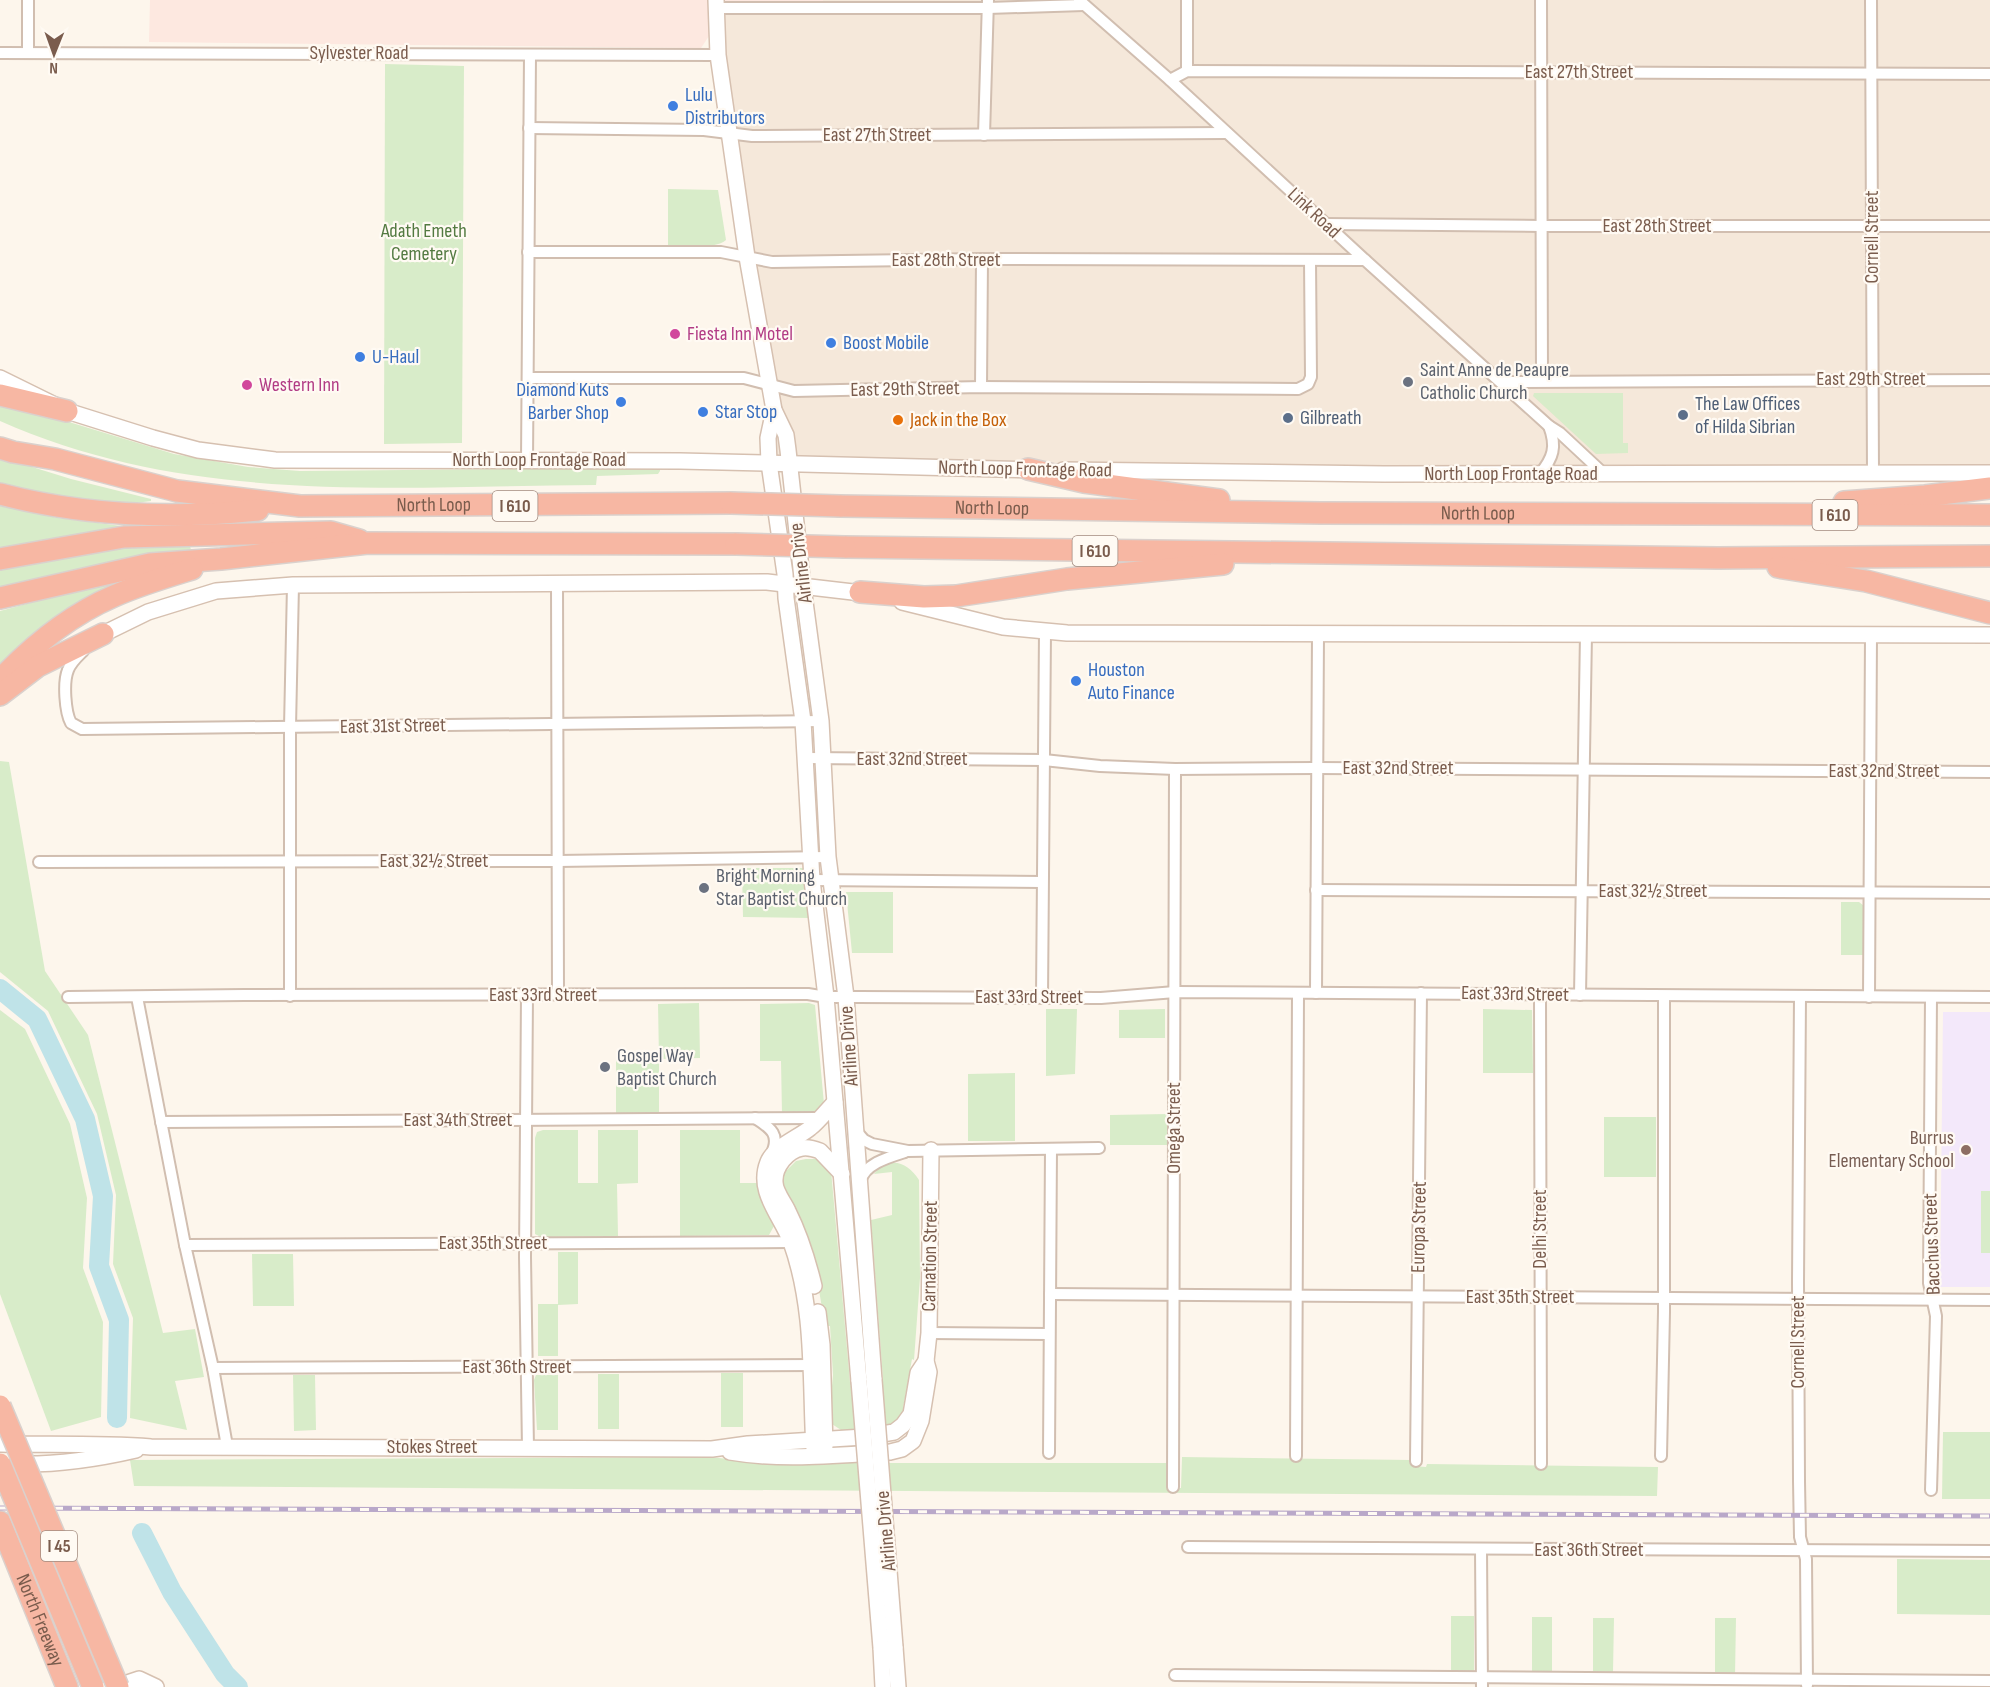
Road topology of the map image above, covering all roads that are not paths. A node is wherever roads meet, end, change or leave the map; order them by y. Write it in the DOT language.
graph roads {
  1 [pos="28,0"];
  2 [pos="1186,0"];
  3 [pos="1541,0"];
  4 [pos="1871,0"];
  5 [pos="1082,2"];
  6 [pos="716,4"];
  7 [pos="988,4"];
  8 [pos="0,53"];
  9 [pos="28,53"];
  10 [pos="530,55"];
  11 [pos="718,56"];
  12 [pos="1187,71"];
  13 [pos="1541,72"];
  14 [pos="1871,74"];
  15 [pos="1990,74"];
  16 [pos="1170,80"];
  17 [pos="529,128"];
  18 [pos="728,133"];
  19 [pos="1226,133"];
  20 [pos="984,135"];
  21 [pos="1325,224"];
  22 [pos="1542,226"];
  23 [pos="1872,226"];
  24 [pos="1990,226"];
  25 [pos="528,252"];
  26 [pos="747,257"];
  27 [pos="982,259"];
  28 [pos="1365,260"];
  29 [pos="1310,261"];
  30 [pos="0,378"];
  31 [pos="528,378"];
  32 [pos="1872,379"];
  33 [pos="1542,380"];
  34 [pos="1990,380"];
  35 [pos="1501,382"];
  36 [pos="770,385"];
  37 [pos="981,387"];
  38 [pos="0,395"];
  39 [pos="774,410"];
  40 [pos="66,411"];
  41 [pos="1549,426"];
  42 [pos="0,433"];
  43 [pos="0,448"];
  44 [pos="55,459"];
  45 [pos="527,460"];
  46 [pos="769,464"];
  47 [pos="790,464"];
  48 [pos="1028,469"];
  49 [pos="1990,473"];
  50 [pos="1540,474"];
  51 [pos="1604,474"];
  52 [pos="1872,474"];
  53 [pos="1990,488"];
  54 [pos="0,494"];
  55 [pos="300,506"];
  56 [pos="1321,513"];
  57 [pos="1681,514"];
  58 [pos="1990,516"];
  59 [pos="368,543"];
  60 [pos="1346,554"];
  61 [pos="1990,556"];
  62 [pos="1718,558"];
  63 [pos="0,559"];
  64 [pos="221,559"];
  65 [pos="557,582"];
  66 [pos="293,585"];
  67 [pos="785,585"];
  68 [pos="803,587"];
  69 [pos="860,592"];
  70 [pos="0,598"];
  71 [pos="1990,613"];
  72 [pos="1045,632"];
  73 [pos="103,634"];
  74 [pos="1318,634"];
  75 [pos="1586,634"];
  76 [pos="1871,635"];
  77 [pos="1990,635"];
  78 [pos="0,680"];
  79 [pos="0,695"];
  80 [pos="821,721"];
  81 [pos="802,722"];
  82 [pos="558,724"];
  83 [pos="290,728"];
  84 [pos="806,758"];
  85 [pos="824,759"];
  86 [pos="1044,760"];
  87 [pos="1316,768"];
  88 [pos="1175,769"];
  89 [pos="1584,770"];
  90 [pos="1870,771"];
  91 [pos="1990,772"];
  92 [pos="811,857"];
  93 [pos="828,857"];
  94 [pos="291,861"];
  95 [pos="558,861"];
  96 [pos="39,862"];
  97 [pos="812,880"];
  98 [pos="830,881"];
  99 [pos="1042,882"];
  100 [pos="1316,890"];
  101 [pos="1582,891"];
  102 [pos="1870,892"];
  103 [pos="1990,893"];
  104 [pos="1175,992"];
  105 [pos="1316,993"];
  106 [pos="1421,993"];
  107 [pos="1298,994"];
  108 [pos="558,995"];
  109 [pos="1540,995"];
  110 [pos="1580,995"];
  111 [pos="290,996"];
  112 [pos="528,996"];
  113 [pos="1664,996"];
  114 [pos="68,997"];
  115 [pos="138,997"];
  116 [pos="826,997"];
  117 [pos="846,997"];
  118 [pos="1042,997"];
  119 [pos="1800,997"];
  120 [pos="1869,997"];
  121 [pos="1931,997"];
  122 [pos="1990,997"];
  123 [pos="835,1102"];
  124 [pos="754,1118"];
  125 [pos="819,1118"];
  126 [pos="525,1119"];
  127 [pos="161,1122"];
  128 [pos="854,1129"];
  129 [pos="1099,1148"];
  130 [pos="1051,1149"];
  131 [pos="908,1150"];
  132 [pos="931,1150"];
  133 [pos="771,1156"];
  134 [pos="842,1174"];
  135 [pos="859,1191"];
  136 [pos="795,1240"];
  137 [pos="525,1243"];
  138 [pos="185,1245"];
  139 [pos="1050,1294"];
  140 [pos="1173,1295"];
  141 [pos="1296,1296"];
  142 [pos="1418,1297"];
  143 [pos="1540,1298"];
  144 [pos="1664,1298"];
  145 [pos="1798,1299"];
  146 [pos="1933,1300"];
  147 [pos="1990,1300"];
  148 [pos="929,1333"];
  149 [pos="1049,1334"];
  150 [pos="926,1361"];
  151 [pos="817,1365"];
  152 [pos="526,1367"];
  153 [pos="213,1368"];
  154 [pos="866,1380"];
  155 [pos="0,1406"];
  156 [pos="819,1439"];
  157 [pos="0,1444"];
  158 [pos="227,1446"];
  159 [pos="151,1447"];
  160 [pos="528,1448"];
  161 [pos="712,1449"];
  162 [pos="1049,1453"];
  163 [pos="820,1456"];
  164 [pos="1296,1456"];
  165 [pos="1661,1456"];
  166 [pos="1416,1461"];
  167 [pos="0,1464"];
  168 [pos="1541,1464"];
  169 [pos="1173,1487"];
  170 [pos="1931,1490"];
  171 [pos="0,1522"];
  172 [pos="1188,1547"];
  173 [pos="1482,1549"];
  174 [pos="1803,1551"];
  175 [pos="1990,1551"];
  176 [pos="888,1647"];
  177 [pos="1175,1675"];
  178 [pos="1990,1681"];
  179 [pos="1482,1682"];
  180 [pos="1807,1684"];
  181 [pos="67,1687"];
  182 [pos="93,1687"];
  183 [pos="116,1687"];
  184 [pos="156,1687"];
  185 [pos="883,1687"];
  186 [pos="898,1687"];
  1 -- 9 [label="street"];
  2 -- 12 [label="street"];
  3 -- 13 [label="street"];
  4 -- 14 [label="street, Cornell Street"];
  5 -- 7 [label="street"];
  5 -- 16 [label="street, Link Road"];
  6 -- 7 [label="street"];
  6 -- 11 [label="main road, Airline Drive"];
  7 -- 20 [label="street"];
  8 -- 9 [label="street, Sylvester Road"];
  9 -- 10 [label="street, Sylvester Road"];
  10 -- 11 [label="street, Sylvester Road"];
  10 -- 17 [label="street"];
  11 -- 18 [label="main road, Airline Drive"];
  12 -- 13 [label="street, East 27th Street"];
  12 -- 16 [label="street, East 27th Street"];
  13 -- 14 [label="street, East 27th Street"];
  13 -- 22 [label="street"];
  14 -- 15 [label="street, East 27th Street"];
  14 -- 23 [label="street, Cornell Street"];
  16 -- 19 [label="street, Link Road"];
  17 -- 18 [label="street, East 27th Street"];
  17 -- 25 [label="street"];
  18 -- 20 [label="street, East 27th Street"];
  18 -- 26 [label="main road, Airline Drive"];
  19 -- 20 [label="street, East 27th Street"];
  19 -- 21 [label="street, Link Road"];
  21 -- 22 [label="street, East 28th Street"];
  21 -- 28 [label="street, Link Road"];
  22 -- 23 [label="street, East 28th Street"];
  22 -- 33 [label="street"];
  23 -- 24 [label="street, East 28th Street"];
  23 -- 32 [label="street, Cornell Street"];
  25 -- 26 [label="street, East 28th Street"];
  25 -- 31 [label="street"];
  26 -- 27 [label="street, East 28th Street"];
  26 -- 36 [label="main road, Airline Drive"];
  27 -- 29 [label="street, East 28th Street"];
  27 -- 37 [label="street"];
  28 -- 29 [label="street, East 28th Street"];
  28 -- 35 [label="street, Link Road"];
  29 -- 37 [label="street, East 29th Street"];
  30 -- 40 [label="main road, North Loop Frontage Road"];
  31 -- 36 [label="street, East 29th Street"];
  31 -- 45 [label="street"];
  32 -- 33 [label="street, East 29th Street"];
  32 -- 34 [label="street, East 29th Street"];
  32 -- 52 [label="street, Cornell Street"];
  33 -- 35 [label="street, East 29th Street"];
  35 -- 41 [label="street, Link Road"];
  36 -- 37 [label="street, East 29th Street"];
  36 -- 39 [label="main road, Airline Drive"];
  38 -- 40 [label="highway"];
  39 -- 46 [label="main road, Airline Drive"];
  39 -- 47 [label="main road, Airline Drive"];
  40 -- 45 [label="main road, North Loop Frontage Road"];
  41 -- 50 [label="street"];
  41 -- 51 [label="street, Link Road"];
  42 -- 44 [label="highway"];
  43 -- 44 [label="highway, North Loop / I 610"];
  44 -- 55 [label="highway, North Loop / I 610"];
  45 -- 46 [label="main road, North Loop Frontage Road"];
  46 -- 47 [label="main road, North Loop Frontage Road"];
  46 -- 67 [label="main road, Airline Drive"];
  47 -- 48 [label="main road, North Loop Frontage Road"];
  47 -- 68 [label="main road, Airline Drive"];
  48 -- 50 [label="main road, North Loop Frontage Road"];
  48 -- 56 [label="highway"];
  49 -- 52 [label="main road, North Loop Frontage Road"];
  50 -- 51 [label="main road, North Loop Frontage Road"];
  51 -- 52 [label="main road, North Loop Frontage Road"];
  53 -- 57 [label="highway"];
  54 -- 55 [label="highway"];
  55 -- 56 [label="highway, North Loop / I 610, bridge"];
  56 -- 57 [label="highway, North Loop / I 610"];
  57 -- 58 [label="highway, North Loop / I 610"];
  59 -- 60 [label="highway, North Loop / I 610, bridge"];
  59 -- 63 [label="highway"];
  59 -- 64 [label="highway, North Loop / I 610"];
  60 -- 62 [label="highway, North Loop / I 610"];
  60 -- 69 [label="highway"];
  61 -- 62 [label="highway, North Loop / I 610"];
  62 -- 71 [label="highway"];
  64 -- 70 [label="highway, North Loop / I 610"];
  64 -- 78 [label="highway"];
  65 -- 66 [label="main road"];
  65 -- 67 [label="main road"];
  65 -- 82 [label="street"];
  66 -- 73 [label="main road"];
  66 -- 83 [label="street"];
  67 -- 68 [label="main road"];
  67 -- 81 [label="main road, Airline Drive"];
  68 -- 69 [label="main road"];
  68 -- 80 [label="main road, Airline Drive"];
  69 -- 72 [label="main road"];
  72 -- 74 [label="main road"];
  72 -- 86 [label="street"];
  73 -- 79 [label="highway"];
  73 -- 83 [label="street, East 31st Street"];
  74 -- 75 [label="main road"];
  74 -- 87 [label="street"];
  75 -- 76 [label="main road"];
  75 -- 89 [label="street"];
  76 -- 77 [label="main road"];
  76 -- 90 [label="street"];
  80 -- 81 [label="street, East 31st Street"];
  80 -- 85 [label="main road, Airline Drive"];
  81 -- 82 [label="street, East 31st Street"];
  81 -- 84 [label="main road, Airline Drive"];
  82 -- 83 [label="street, East 31st Street"];
  82 -- 95 [label="street"];
  83 -- 94 [label="street"];
  84 -- 85 [label="street, East 32nd Street"];
  84 -- 92 [label="main road, Airline Drive"];
  85 -- 86 [label="street, East 32nd Street"];
  85 -- 93 [label="main road, Airline Drive"];
  86 -- 88 [label="street, East 32nd Street"];
  86 -- 99 [label="street"];
  87 -- 88 [label="street, East 32nd Street"];
  87 -- 89 [label="street, East 32nd Street"];
  87 -- 100 [label="street"];
  88 -- 104 [label="street, Omega Street"];
  89 -- 90 [label="street, East 32nd Street"];
  89 -- 101 [label="street"];
  90 -- 91 [label="street, East 32nd Street"];
  90 -- 102 [label="street"];
  92 -- 93 [label="street, East 32½ Street"];
  92 -- 95 [label="street, East 32½ Street"];
  92 -- 97 [label="main road, Airline Drive"];
  93 -- 98 [label="main road, Airline Drive"];
  94 -- 95 [label="street, East 32½ Street"];
  94 -- 96 [label="street, East 32½ Street"];
  94 -- 111 [label="street"];
  95 -- 108 [label="street"];
  97 -- 98 [label="street"];
  97 -- 116 [label="main road, Airline Drive"];
  98 -- 99 [label="street"];
  98 -- 117 [label="main road, Airline Drive"];
  99 -- 118 [label="street"];
  100 -- 101 [label="street, East 32½ Street"];
  100 -- 105 [label="street"];
  101 -- 102 [label="street, East 32½ Street"];
  101 -- 110 [label="street"];
  102 -- 103 [label="street, East 32½ Street"];
  102 -- 120 [label="street"];
  104 -- 107 [label="street, East 33rd Street"];
  104 -- 118 [label="street, East 33rd Street"];
  104 -- 140 [label="street, Omega Street"];
  105 -- 106 [label="street, East 33rd Street"];
  105 -- 107 [label="street, East 33rd Street"];
  106 -- 109 [label="street, East 33rd Street"];
  106 -- 142 [label="street, Europa Street"];
  107 -- 141 [label="street"];
  108 -- 112 [label="street, East 33rd Street"];
  108 -- 116 [label="street, East 33rd Street"];
  109 -- 110 [label="street, East 33rd Street"];
  109 -- 143 [label="street, Delhi Street"];
  110 -- 113 [label="street, East 33rd Street"];
  111 -- 112 [label="street, East 33rd Street"];
  111 -- 115 [label="street, East 33rd Street"];
  112 -- 126 [label="street"];
  113 -- 119 [label="street, East 33rd Street"];
  113 -- 144 [label="street"];
  114 -- 115 [label="street, East 33rd Street"];
  115 -- 127 [label="street"];
  116 -- 117 [label="street, East 33rd Street"];
  116 -- 123 [label="main road, Airline Drive"];
  117 -- 118 [label="street, East 33rd Street"];
  117 -- 128 [label="main road, Airline Drive"];
  119 -- 120 [label="street, East 33rd Street"];
  119 -- 145 [label="street, Cornell Street"];
  120 -- 121 [label="street, East 33rd Street"];
  121 -- 122 [label="street, East 33rd Street"];
  121 -- 146 [label="street, Bacchus Street"];
  123 -- 125 [label="main road, Airline Drive"];
  123 -- 134 [label="main road, Airline Drive"];
  124 -- 125 [label="street, East 34th Street"];
  124 -- 126 [label="street, East 34th Street"];
  124 -- 133 [label="street"];
  125 -- 133 [label="main road, Airline Drive"];
  126 -- 127 [label="street, East 34th Street"];
  126 -- 137 [label="street"];
  127 -- 138 [label="street"];
  128 -- 131 [label="street"];
  128 -- 135 [label="main road, Airline Drive"];
  129 -- 130 [label="street"];
  130 -- 132 [label="street"];
  130 -- 139 [label="street"];
  131 -- 132 [label="street"];
  131 -- 135 [label="street"];
  132 -- 148 [label="main road, Carnation Street"];
  133 -- 136 [label="main road"];
  134 -- 136 [label="main road"];
  134 -- 154 [label="main road, Airline Drive"];
  135 -- 154 [label="main road, Airline Drive"];
  136 -- 137 [label="street, East 35th Street"];
  136 -- 151 [label="main road"];
  137 -- 138 [label="street, East 35th Street"];
  137 -- 152 [label="street"];
  138 -- 153 [label="street"];
  139 -- 140 [label="street, East 35th Street"];
  139 -- 149 [label="street"];
  140 -- 141 [label="street, East 35th Street"];
  140 -- 169 [label="street, Omega Street"];
  141 -- 142 [label="street, East 35th Street"];
  141 -- 164 [label="street"];
  142 -- 143 [label="street, East 35th Street"];
  142 -- 166 [label="street, Europa Street"];
  143 -- 144 [label="street, East 35th Street"];
  143 -- 168 [label="street, Delhi Street"];
  144 -- 145 [label="street, East 35th Street"];
  144 -- 165 [label="street"];
  145 -- 146 [label="street, East 35th Street"];
  145 -- 174 [label="street, Cornell Street"];
  146 -- 147 [label="street, East 35th Street"];
  146 -- 170 [label="street, Bacchus Street"];
  148 -- 149 [label="street"];
  148 -- 150 [label="main road, Carnation Street"];
  149 -- 162 [label="street"];
  150 -- 156 [label="main road, Stokes Street"];
  150 -- 163 [label="main road, Stokes Street"];
  151 -- 152 [label="street, East 36th Street"];
  151 -- 156 [label="main road"];
  152 -- 153 [label="street, East 36th Street"];
  152 -- 160 [label="street"];
  153 -- 158 [label="street"];
  154 -- 176 [label="main road, Airline Drive, bridge"];
  155 -- 183 [label="highway, I 45, bridge"];
  156 -- 161 [label="main road, Stokes Street"];
  156 -- 163 [label="main road"];
  157 -- 159 [label="main road, Stokes Street"];
  158 -- 159 [label="main road, Stokes Street"];
  158 -- 160 [label="main road, Stokes Street"];
  159 -- 167 [label="main road, Stokes Street"];
  160 -- 161 [label="main road, Stokes Street"];
  161 -- 163 [label="main road, Stokes Street"];
  167 -- 182 [label="highway, North Freeway, bridge"];
  171 -- 181 [label="highway, North Freeway / I 45"];
  172 -- 173 [label="street, East 36th Street"];
  173 -- 174 [label="street, East 36th Street"];
  173 -- 179 [label="street"];
  174 -- 175 [label="street, East 36th Street"];
  174 -- 180 [label="street, Cornell Street"];
  176 -- 185 [label="main road, Airline Drive"];
  176 -- 186 [label="main road, Airline Drive"];
  177 -- 179 [label="street"];
  178 -- 180 [label="street"];
  179 -- 180 [label="street"];
  183 -- 184 [label="main road"];
}
